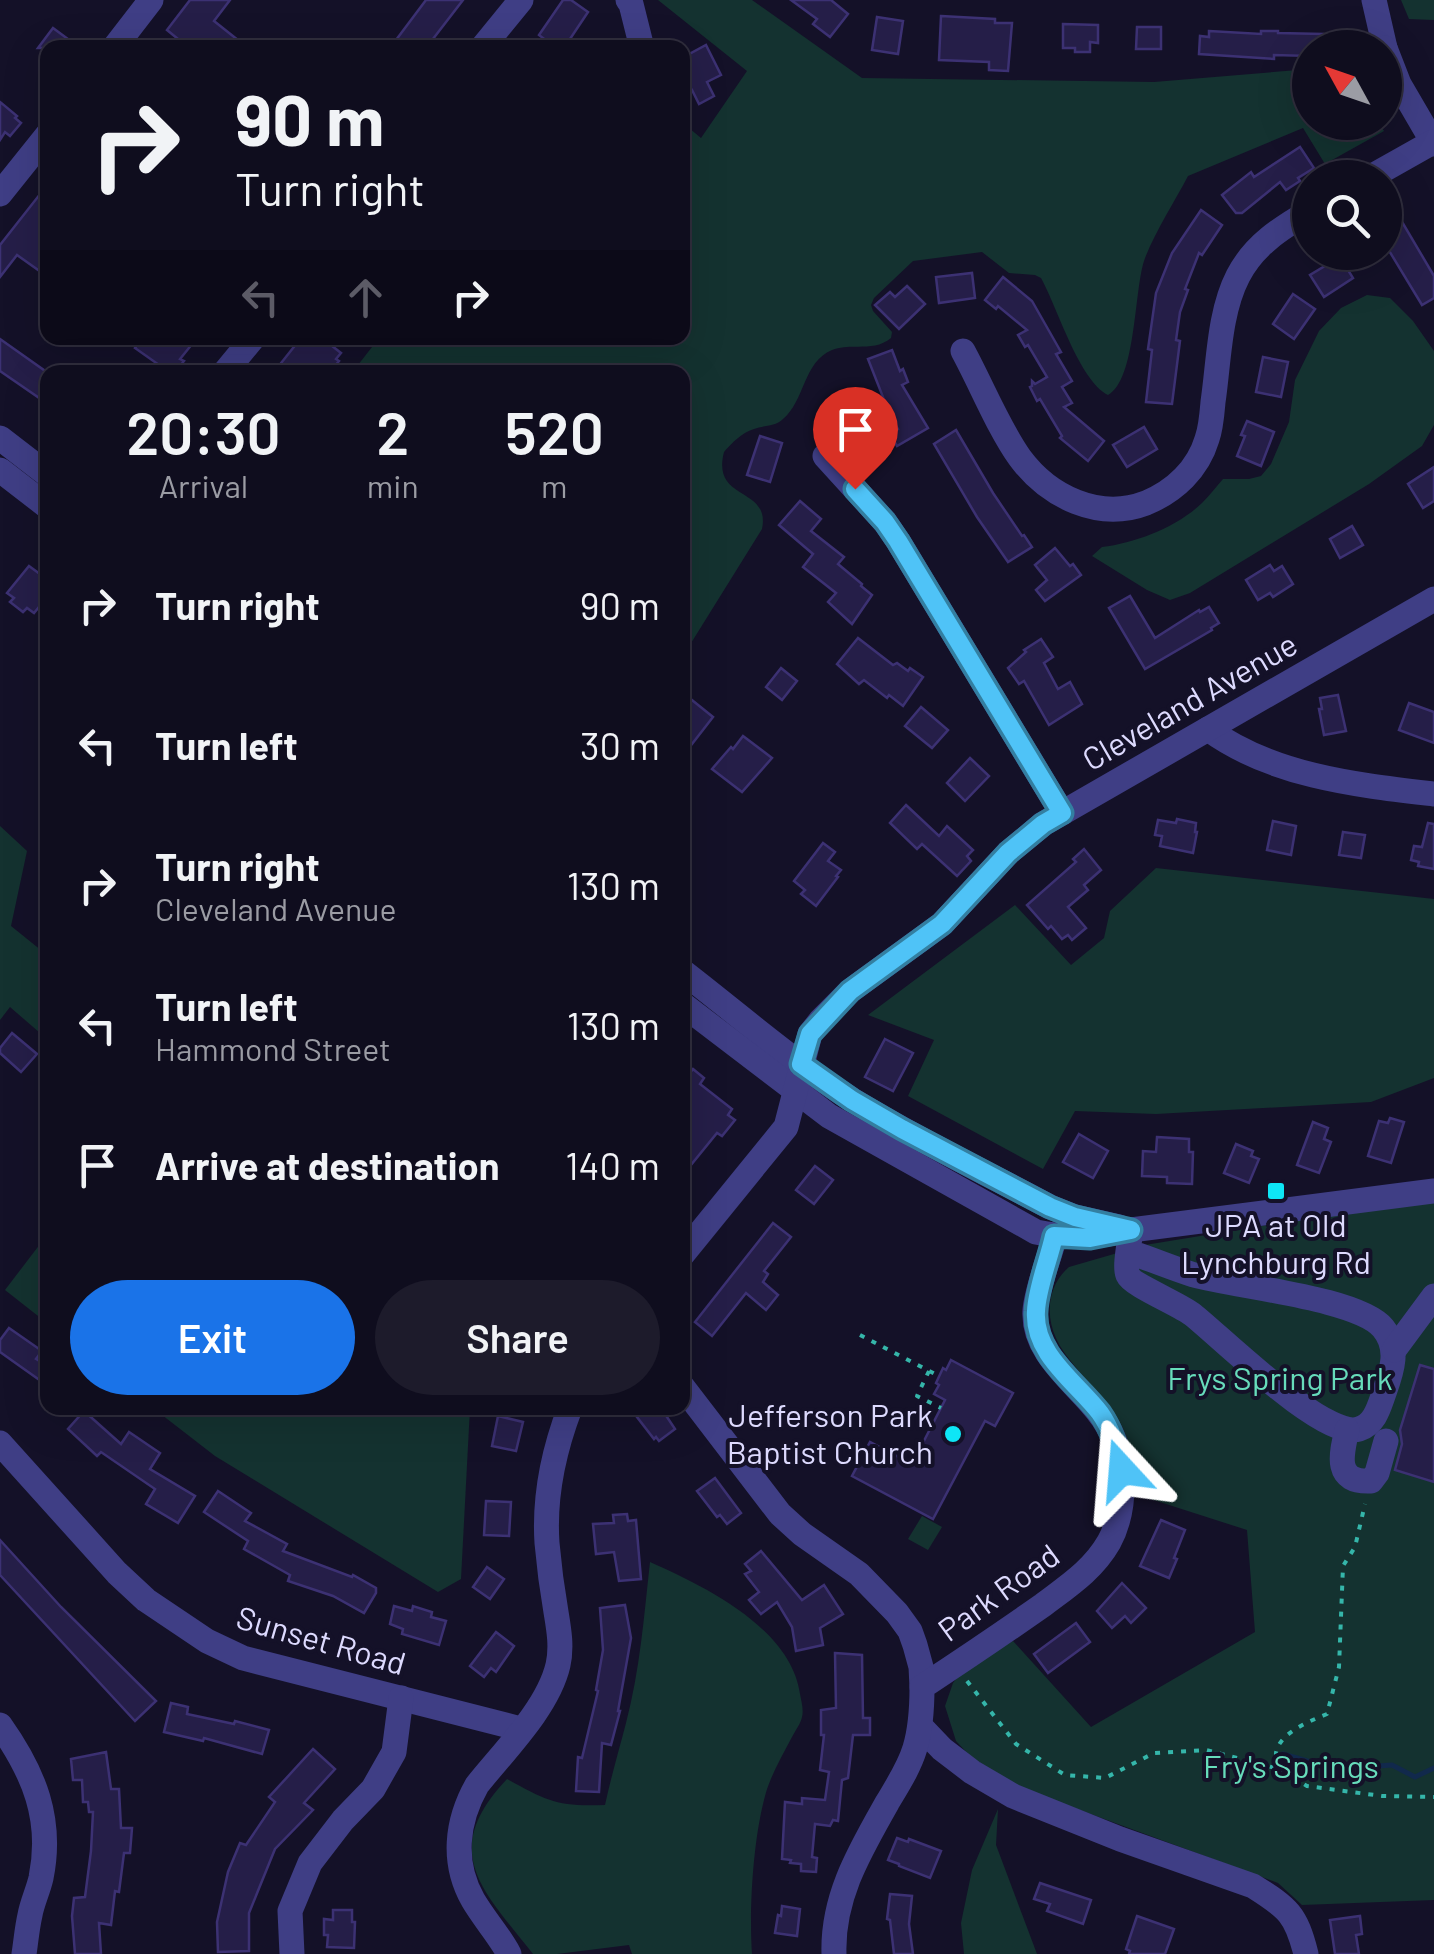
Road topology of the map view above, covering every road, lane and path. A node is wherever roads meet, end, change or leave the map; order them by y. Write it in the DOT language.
graph roads {
  1 [pos="150,0"];
  2 [pos="521,0"];
  3 [pos="628,0"];
  4 [pos="1374,0"];
  5 [pos="1381,30"];
  6 [pos="120,40"];
  7 [pos="488,40"];
  8 [pos="640,40"];
  9 [pos="1402,89"];
  10 [pos="1433,143"];
  11 [pos="40,144"];
  12 [pos="1402,160"];
  13 [pos="0,194"];
  14 [pos="1292,223"];
  15 [pos="246,345"];
  16 [pos="963,351"];
  17 [pos="231,365"];
  18 [pos="0,438"];
  19 [pos="825,456"];
  20 [pos="40,469"];
  21 [pos="0,470"];
  22 [pos="40,501"];
  23 [pos="1434,599"];
  24 [pos="1208,729"];
  25 [pos="1434,794"];
  26 [pos="1062,813"];
  27 [pos="690,978"];
  28 [pos="690,1010"];
  29 [pos="801,1064"];
  30 [pos="796,1092"];
  31 [pos="1434,1190"];
  32 [pos="1054,1236"];
  33 [pos="1130,1241"];
  34 [pos="690,1245"];
  35 [pos="1434,1296"];
  36 [pos="860,1335"];
  37 [pos="1394,1350"];
  38 [pos="929,1371"];
  39 [pos="939,1376"];
  40 [pos="690,1396"];
  41 [pos="941,1408"];
  42 [pos="567,1415"];
  43 [pos="1347,1430"];
  44 [pos="1386,1441"];
  45 [pos="0,1443"];
  46 [pos="1371,1481"];
  47 [pos="954,1666"];
  48 [pos="922,1687"];
  49 [pos="401,1698"];
  50 [pos="0,1726"];
  51 [pos="920,1727"];
  52 [pos="521,1729"];
  53 [pos="1279,1769"];
  54 [pos="1434,1796"];
  55 [pos="24,1954"];
  56 [pos="292,1954"];
  57 [pos="509,1954"];
  58 [pos="834,1954"];
  59 [pos="1306,1954"];
  1 -- 6 [label="street"];
  2 -- 7 [label="street"];
  3 -- 8 [label="street"];
  4 -- 5 [label="street"];
  9 -- 10 [label="street"];
  10 -- 12 [label="street"];
  11 -- 13 [label="street"];
  14 -- 16 [label="street"];
  15 -- 17 [label="street"];
  18 -- 20 [label="street"];
  19 -- 26 [label="street"];
  21 -- 22 [label="street"];
  23 -- 24 [label="street, Cleveland Avenue"];
  24 -- 25 [label="street"];
  24 -- 26 [label="street, Cleveland Avenue"];
  26 -- 29 [label="street, Cleveland Avenue"];
  27 -- 29 [label="street"];
  28 -- 30 [label="street"];
  29 -- 30 [label="street, Cleveland Avenue"];
  29 -- 33 [label="street"];
  30 -- 32 [label="street"];
  30 -- 34 [label="street, Cleveland Avenue"];
  31 -- 33 [label="street"];
  32 -- 33 [label="street"];
  32 -- 47 [label="street, Park Road"];
  33 -- 37 [label="street"];
  33 -- 43 [label="street"];
  35 -- 37 [label="street"];
  36 -- 38 [label="path"];
  37 -- 43 [label="street"];
  38 -- 39 [label="path"];
  38 -- 41 [label="path"];
  40 -- 48 [label="street"];
  42 -- 52 [label="street"];
  43 -- 46 [label="street"];
  44 -- 46 [label="street"];
  45 -- 49 [label="street, Sunset Road"];
  46 -- 53 [label="path"];
  47 -- 48 [label="street, Park Road"];
  47 -- 53 [label="path"];
  48 -- 51 [label="street, Park Road"];
  49 -- 52 [label="street, Sunset Road"];
  49 -- 56 [label="street"];
  50 -- 55 [label="street"];
  51 -- 58 [label="street, Park Road"];
  51 -- 59 [label="street"];
  52 -- 57 [label="street"];
  53 -- 54 [label="path"];
}
